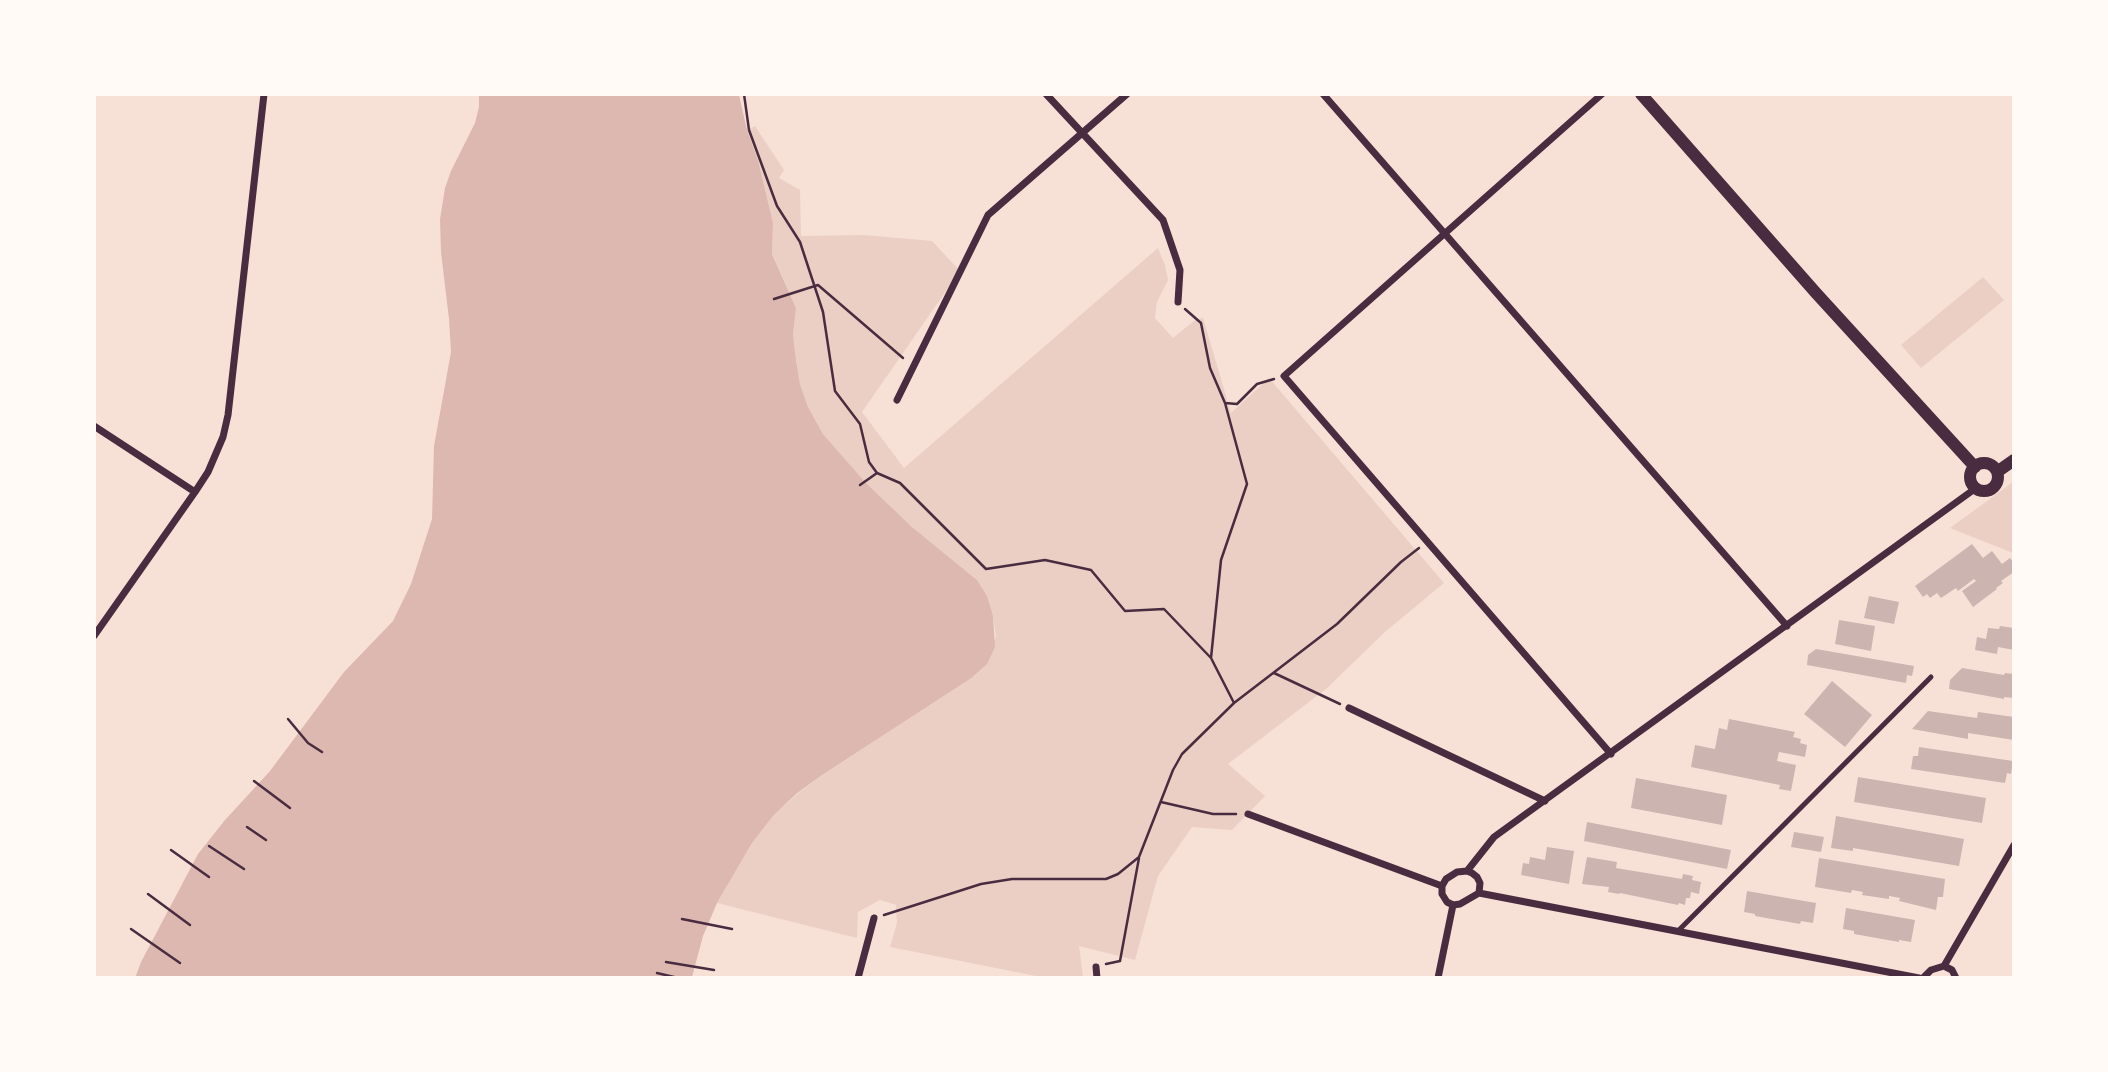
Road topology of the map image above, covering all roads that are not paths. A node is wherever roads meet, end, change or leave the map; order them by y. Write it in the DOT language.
graph roads {
  1 [pos="264,94"];
  2 [pos="1046,94"];
  3 [pos="1127,94"];
  4 [pos="1323,94"];
  5 [pos="1602,94"];
  6 [pos="1641,94"];
  7 [pos="1082,132"];
  8 [pos="1444,234"];
  9 [pos="1178,302"];
  10 [pos="897,400"];
  11 [pos="94,426"];
  12 [pos="2014,460"];
  13 [pos="1975,467"];
  14 [pos="1997,472"];
  15 [pos="1976,488"];
  16 [pos="195,492"];
  17 [pos="1787,626"];
  18 [pos="94,636"];
  19 [pos="1931,677"];
  20 [pos="1349,708"];
  21 [pos="1611,754"];
  22 [pos="1545,801"];
  23 [pos="1248,814"];
  24 [pos="2014,845"];
  25 [pos="1467,871"];
  26 [pos="1442,886"];
  27 [pos="1479,893"];
  28 [pos="1453,905"];
  29 [pos="874,918"];
  30 [pos="1678,931"];
  31 [pos="1944,966"];
  32 [pos="1096,967"];
  33 [pos="858,978"];
  34 [pos="1097,978"];
  35 [pos="1438,978"];
  36 [pos="1921,978"];
  37 [pos="1956,978"];
  1 -- 16 [label="street"];
  2 -- 7 [label="street"];
  3 -- 7 [label="street"];
  4 -- 8 [label="street"];
  5 -- 8 [label="street"];
  6 -- 13 [label="street"];
  7 -- 9 [label="street"];
  7 -- 10 [label="street"];
  8 -- 17 [label="street"];
  8 -- 21 [label="street"];
  11 -- 16 [label="street"];
  12 -- 14 [label="street"];
  13 -- 14 [label="street"];
  13 -- 15 [label="street"];
  14 -- 15 [label="street"];
  15 -- 17 [label="street"];
  16 -- 18 [label="street"];
  17 -- 21 [label="street"];
  19 -- 30 [label="lane"];
  20 -- 22 [label="street"];
  21 -- 22 [label="street"];
  22 -- 25 [label="street"];
  23 -- 26 [label="street"];
  24 -- 31 [label="street"];
  25 -- 26 [label="street"];
  25 -- 27 [label="street"];
  26 -- 28 [label="street"];
  27 -- 28 [label="street"];
  27 -- 30 [label="street"];
  28 -- 35 [label="street"];
  29 -- 33 [label="street"];
  30 -- 36 [label="street"];
  31 -- 36 [label="street"];
  31 -- 37 [label="street"];
  32 -- 34 [label="street"];
}
